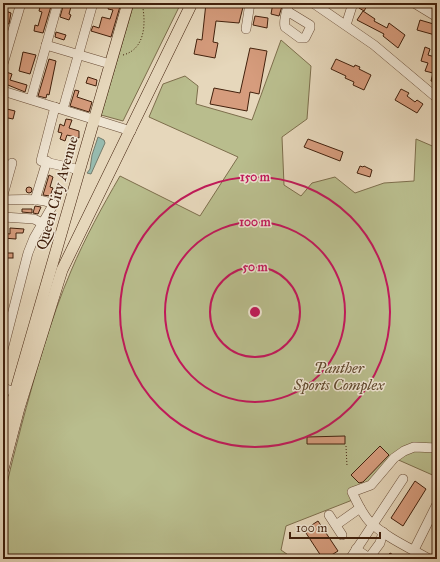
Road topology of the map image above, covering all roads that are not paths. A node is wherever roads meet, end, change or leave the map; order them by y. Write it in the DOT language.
graph roads {
  1 [pos="21,3"];
  2 [pos="58,3"];
  3 [pos="93,3"];
  4 [pos="128,3"];
  5 [pos="192,3"];
  6 [pos="250,3"];
  7 [pos="313,3"];
  8 [pos="353,3"];
  9 [pos="414,3"];
  10 [pos="437,17"];
  11 [pos="346,25"];
  12 [pos="246,29"];
  13 [pos="46,45"];
  14 [pos="78,54"];
  15 [pos="114,60"];
  16 [pos="3,64"];
  17 [pos="3,91"];
  18 [pos="437,98"];
  19 [pos="30,99"];
  20 [pos="59,108"];
  21 [pos="95,119"];
  22 [pos="131,131"];
  23 [pos="47,161"];
  24 [pos="12,162"];
  25 [pos="80,170"];
  26 [pos="3,195"];
  27 [pos="3,200"];
  28 [pos="35,200"];
  29 [pos="3,217"];
  30 [pos="42,223"];
  31 [pos="3,350"];
  32 [pos="3,388"];
  33 [pos="19,393"];
  34 [pos="3,434"];
  35 [pos="437,448"];
  36 [pos="3,469"];
  37 [pos="403,479"];
  38 [pos="437,504"];
  39 [pos="360,508"];
  40 [pos="329,514"];
  41 [pos="374,524"];
  42 [pos="336,525"];
  43 [pos="383,532"];
  44 [pos="342,535"];
  45 [pos="356,550"];
  46 [pos="414,550"];
  47 [pos="350,559"];
  48 [pos="429,559"];
  1 -- 16 [label="street"];
  2 -- 13 [label="street"];
  3 -- 14 [label="street"];
  4 -- 15 [label="main road, Queen City Avenue"];
  5 -- 22 [label="main road"];
  6 -- 12 [label="street"];
  7 -- 11 [label="street"];
  8 -- 11 [label="street"];
  9 -- 10 [label="street"];
  11 -- 18 [label="street"];
  13 -- 14 [label="street"];
  13 -- 19 [label="street"];
  14 -- 15 [label="street"];
  14 -- 20 [label="street"];
  15 -- 21 [label="main road, Queen City Avenue"];
  17 -- 19 [label="street"];
  19 -- 20 [label="street"];
  20 -- 21 [label="street"];
  20 -- 23 [label="street"];
  21 -- 22 [label="street"];
  21 -- 25 [label="main road, Queen City Avenue"];
  22 -- 33 [label="main road"];
  23 -- 25 [label="street"];
  23 -- 28 [label="street"];
  24 -- 26 [label="street"];
  25 -- 33 [label="main road, Queen City Avenue"];
  27 -- 28 [label="street"];
  28 -- 30 [label="street, Queen City Avenue"];
  29 -- 30 [label="street"];
  30 -- 31 [label="street, Queen City Avenue"];
  32 -- 33 [label="street"];
  33 -- 34 [label="main road"];
  33 -- 36 [label="main road"];
  35 -- 39 [label="street"];
  37 -- 41 [label="street"];
  38 -- 46 [label="street"];
  39 -- 41 [label="street"];
  39 -- 42 [label="street"];
  40 -- 42 [label="street"];
  41 -- 43 [label="street"];
  41 -- 45 [label="street"];
  42 -- 44 [label="street"];
  43 -- 45 [label="street"];
  43 -- 46 [label="street"];
  45 -- 47 [label="street"];
  46 -- 48 [label="street"];
}
